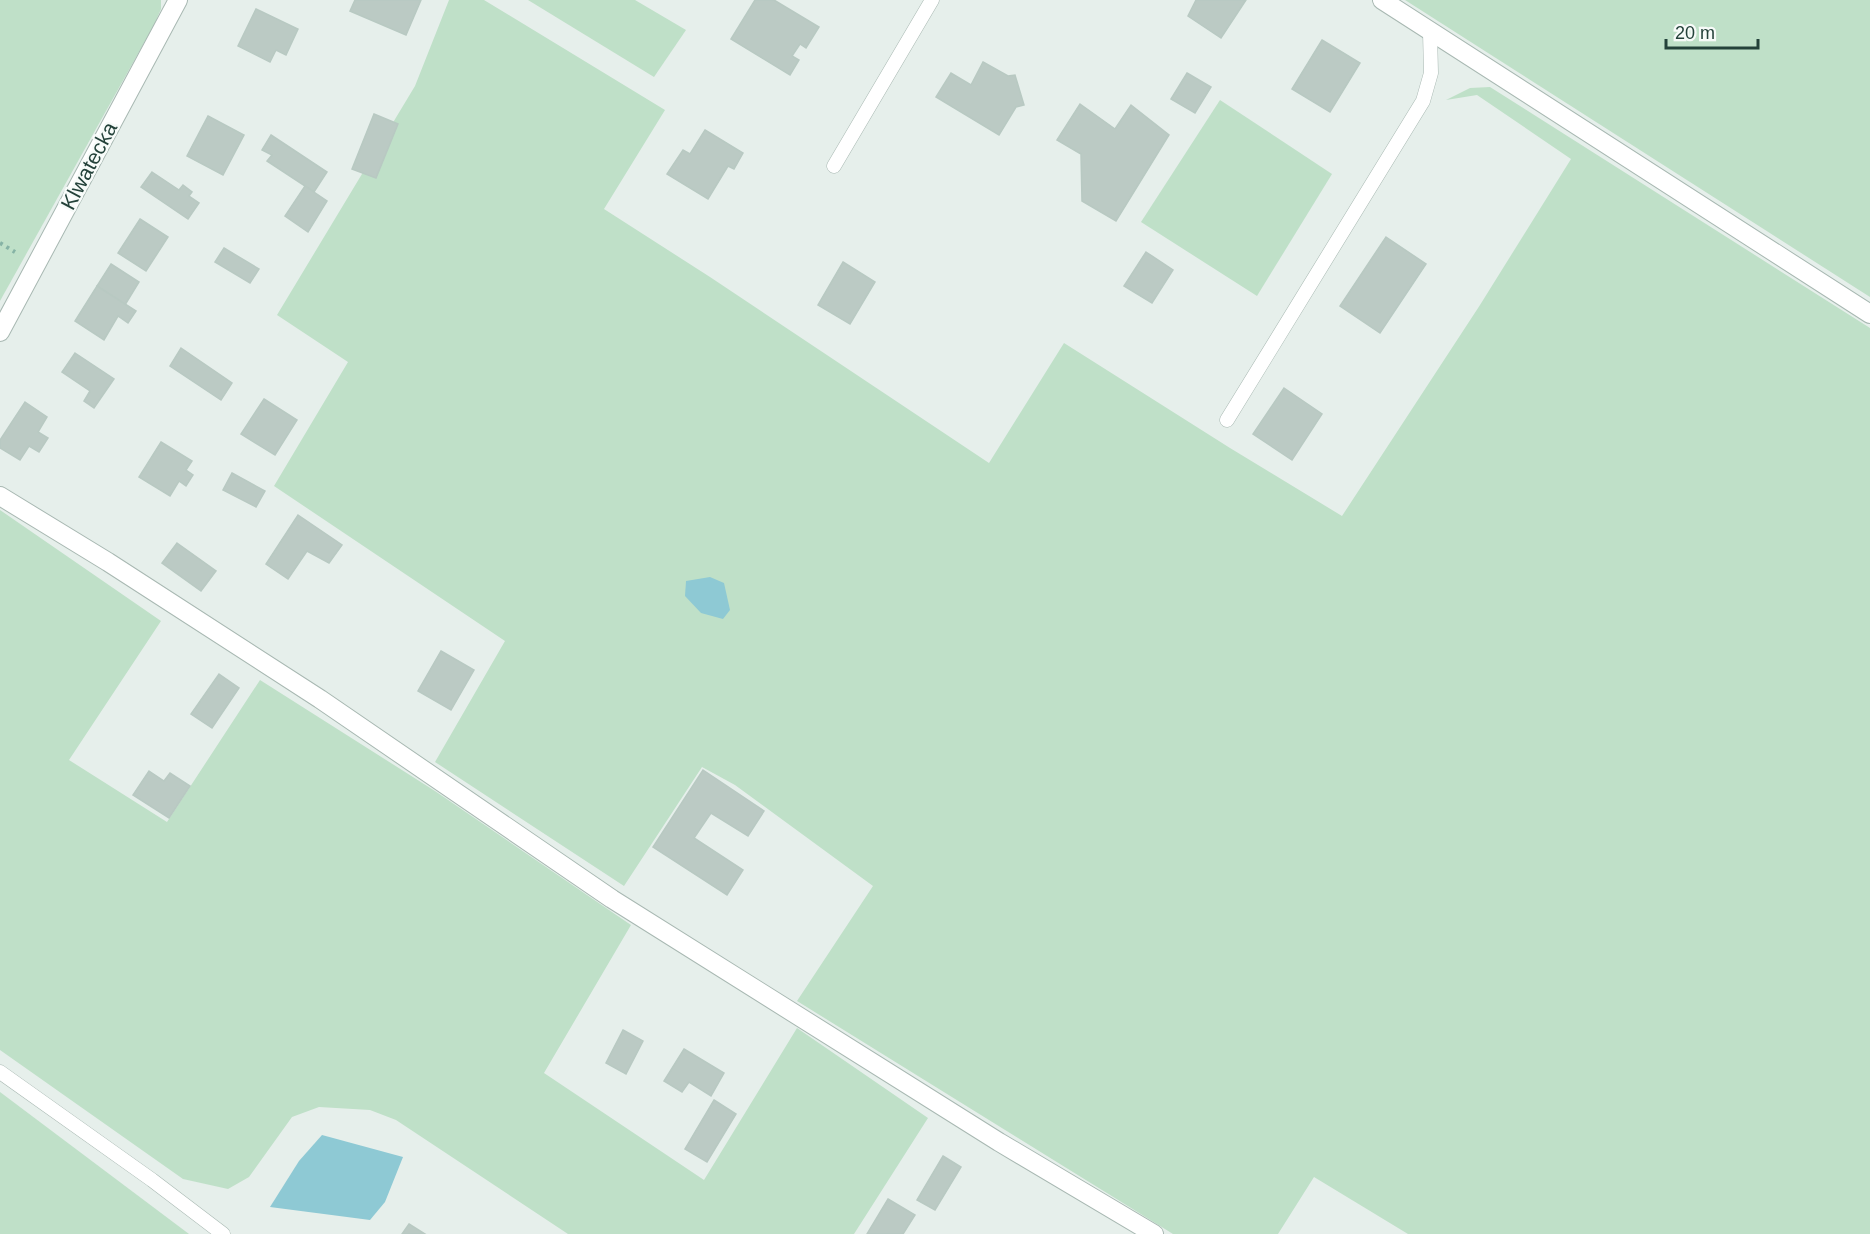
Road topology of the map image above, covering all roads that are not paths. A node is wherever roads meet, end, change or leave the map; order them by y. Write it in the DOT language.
graph roads {
  1 [pos="178,0"];
  2 [pos="933,0"];
  3 [pos="1382,0"];
  4 [pos="1430,32"];
  5 [pos="834,166"];
  6 [pos="1870,314"];
  7 [pos="0,332"];
  8 [pos="1227,420"];
  9 [pos="0,496"];
  10 [pos="0,1072"];
  11 [pos="223,1234"];
  12 [pos="1154,1234"];
  1 -- 7 [label="street, Klwatecka"];
  2 -- 5 [label="lane"];
  3 -- 4 [label="street"];
  4 -- 6 [label="street"];
  4 -- 8 [label="lane"];
  9 -- 12 [label="street"];
  10 -- 11 [label="lane"];
}
